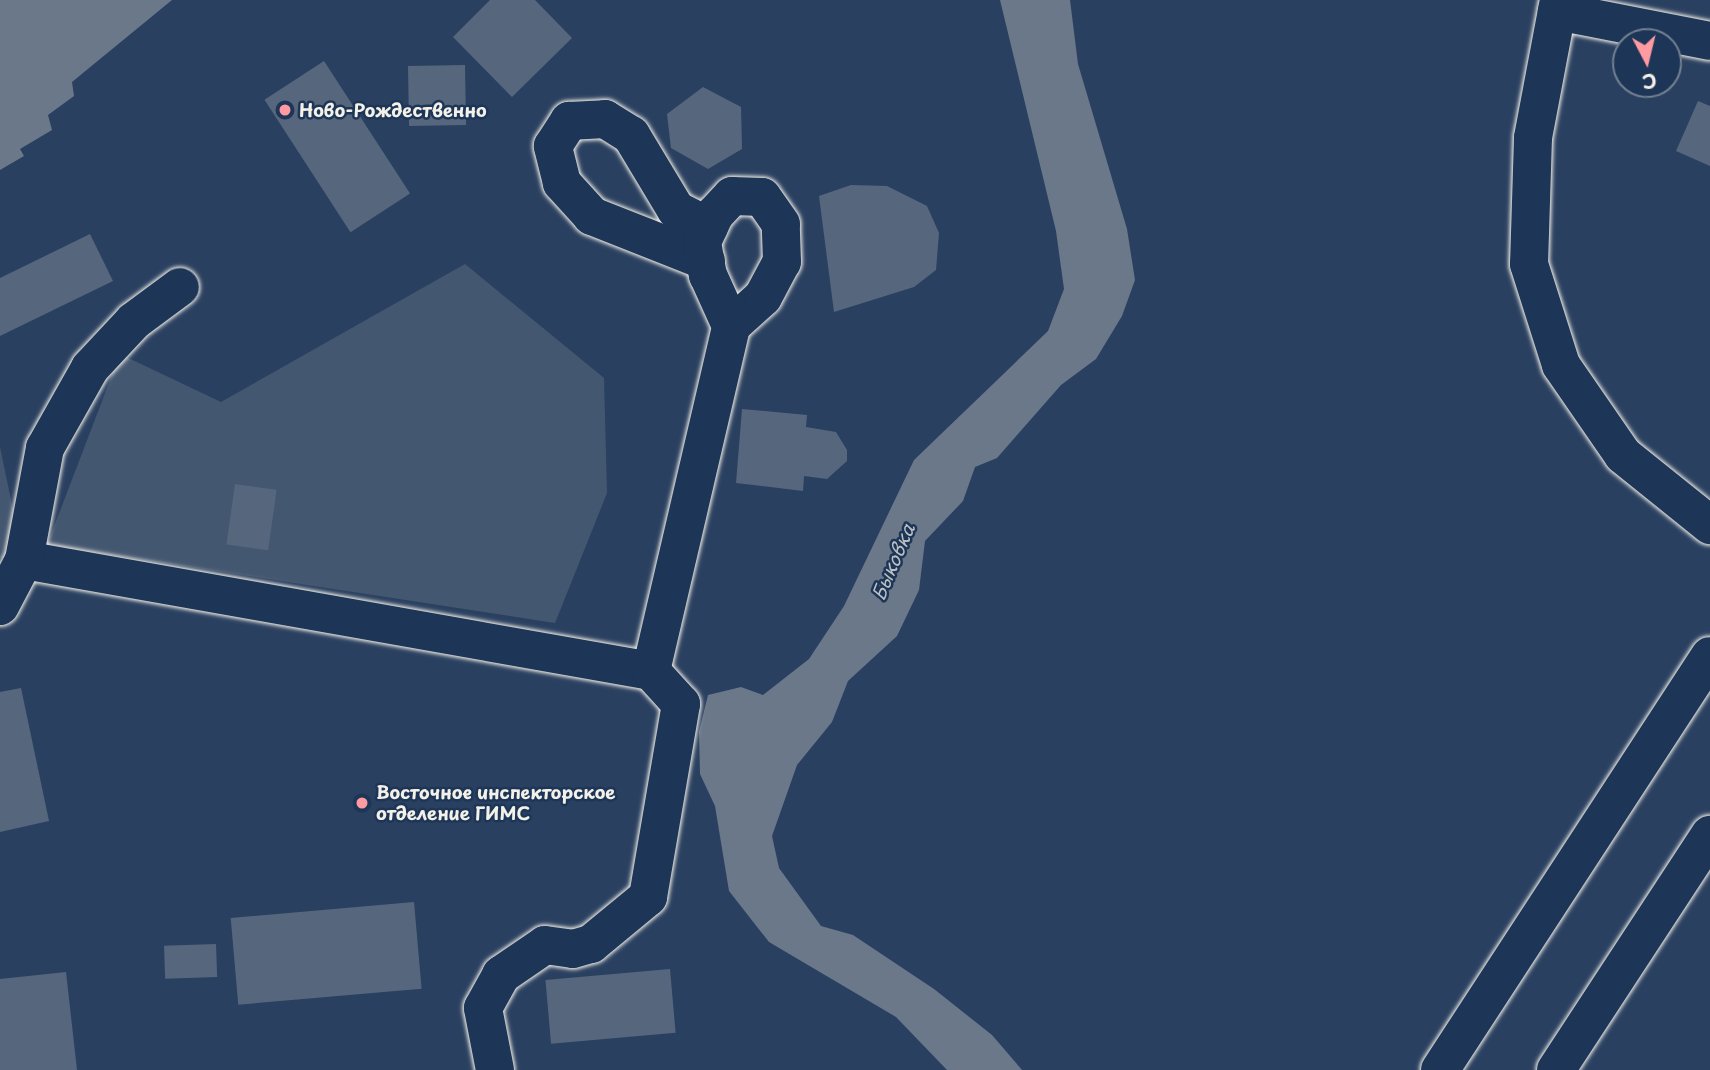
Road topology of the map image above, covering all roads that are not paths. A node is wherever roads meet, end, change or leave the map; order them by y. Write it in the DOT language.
graph roads {
  1 [pos="1558,5"];
  2 [pos="1710,41"];
  3 [pos="180,287"];
  4 [pos="731,326"];
  5 [pos="1710,525"];
  6 [pos="24,561"];
  7 [pos="0,606"];
  8 [pos="1710,656"];
  9 [pos="651,671"];
  10 [pos="1710,835"];
  11 [pos="495,1070"];
  12 [pos="1440,1070"];
  13 [pos="1556,1070"];
  1 -- 2 [label="street"];
  1 -- 5 [label="street"];
  3 -- 6 [label="street"];
  4 -- 4 [label="street"];
  4 -- 9 [label="street"];
  6 -- 7 [label="street"];
  6 -- 9 [label="street"];
  8 -- 12 [label="street"];
  9 -- 11 [label="street"];
  10 -- 13 [label="street"];
}
